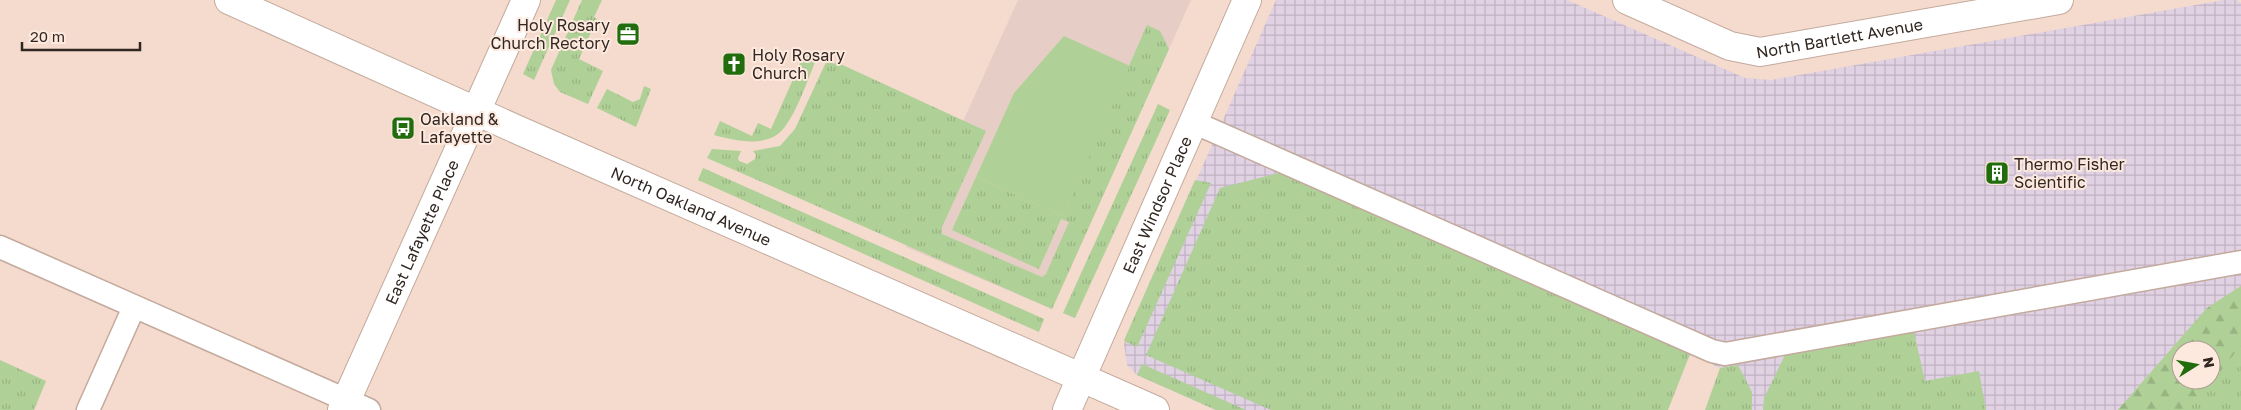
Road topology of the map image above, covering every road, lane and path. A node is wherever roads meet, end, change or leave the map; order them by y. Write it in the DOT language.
graph roads {
  1 [pos="229,0"];
  2 [pos="526,0"];
  3 [pos="1247,0"];
  4 [pos="1627,0"];
  5 [pos="2059,0"];
  6 [pos="476,111"];
  7 [pos="1193,122"];
  8 [pos="0,247"];
  9 [pos="2241,262"];
  10 [pos="134,307"];
  11 [pos="1080,376"];
  12 [pos="353,407"];
  13 [pos="88,410"];
  14 [pos="1067,410"];
  15 [pos="1155,410"];
  1 -- 6 [label="street, North Oakland Avenue"];
  2 -- 6 [label="street, East Lafayette Place"];
  3 -- 7 [label="street, East Windsor Place"];
  4 -- 5 [label="street, North Bartlett Avenue"];
  6 -- 11 [label="street, North Oakland Avenue"];
  6 -- 12 [label="street, East Lafayette Place"];
  7 -- 9 [label="lane"];
  7 -- 11 [label="street, East Windsor Place"];
  8 -- 10 [label="lane"];
  10 -- 12 [label="lane"];
  10 -- 13 [label="lane"];
  11 -- 14 [label="street, East Windsor Place"];
  11 -- 15 [label="street, North Oakland Avenue"];
}
